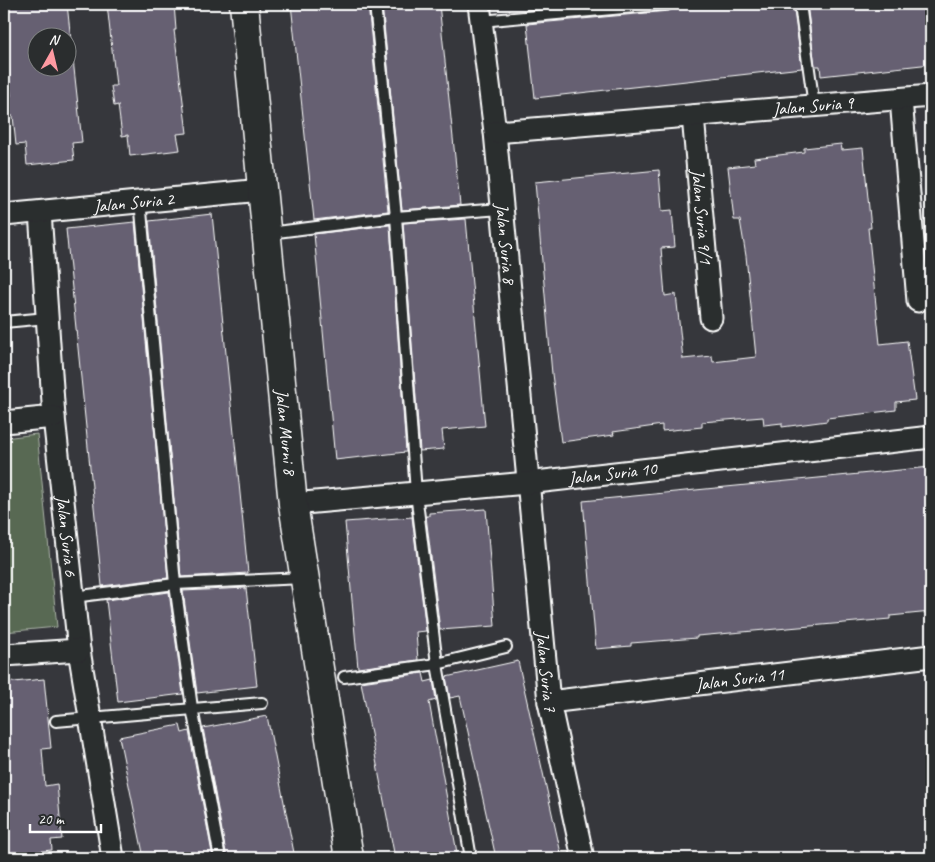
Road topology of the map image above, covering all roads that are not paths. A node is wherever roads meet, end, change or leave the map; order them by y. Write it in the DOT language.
graph roads {
  1 [pos="244,4"];
  2 [pos="375,4"];
  3 [pos="668,4"];
  4 [pos="800,4"];
  5 [pos="480,12"];
  6 [pos="931,96"];
  7 [pos="900,99"];
  8 [pos="814,106"];
  9 [pos="693,116"];
  10 [pos="495,132"];
  11 [pos="262,190"];
  12 [pos="140,200"];
  13 [pos="501,209"];
  14 [pos="40,212"];
  15 [pos="4,215"];
  16 [pos="396,217"];
  17 [pos="267,233"];
  18 [pos="918,302"];
  19 [pos="48,318"];
  20 [pos="711,318"];
  21 [pos="4,322"];
  22 [pos="54,417"];
  23 [pos="4,422"];
  24 [pos="931,437"];
  25 [pos="527,483"];
  26 [pos="416,493"];
  27 [pos="293,504"];
  28 [pos="305,578"];
  29 [pos="175,584"];
  30 [pos="74,597"];
  31 [pos="506,647"];
  32 [pos="79,650"];
  33 [pos="4,655"];
  34 [pos="931,656"];
  35 [pos="437,664"];
  36 [pos="344,677"];
  37 [pos="549,702"];
  38 [pos="262,703"];
  39 [pos="192,708"];
  40 [pos="90,718"];
  41 [pos="56,721"];
  42 [pos="113,858"];
  43 [pos="220,858"];
  44 [pos="349,858"];
  45 [pos="471,858"];
  46 [pos="582,858"];
  1 -- 11 [label="street, Jalan Murni 8"];
  2 -- 16 [label="lane"];
  3 -- 5 [label="lane"];
  4 -- 8 [label="lane"];
  5 -- 10 [label="street, Jalan Suria 8"];
  6 -- 7 [label="street, Jalan Suria 9"];
  7 -- 8 [label="street, Jalan Suria 9"];
  7 -- 18 [label="street"];
  8 -- 9 [label="street, Jalan Suria 9"];
  9 -- 10 [label="street, Jalan Suria 9"];
  9 -- 20 [label="street, Jalan Suria 9/1"];
  10 -- 13 [label="street, Jalan Suria 8"];
  11 -- 12 [label="street, Jalan Suria 2"];
  11 -- 17 [label="street, Jalan Murni 8"];
  12 -- 14 [label="street, Jalan Suria 2"];
  12 -- 29 [label="lane"];
  13 -- 16 [label="lane"];
  13 -- 25 [label="street, Jalan Suria 8"];
  14 -- 15 [label="street, Jalan Suria 2"];
  14 -- 19 [label="street, Jalan Suria 6"];
  16 -- 17 [label="lane"];
  16 -- 26 [label="lane"];
  17 -- 27 [label="street, Jalan Murni 8"];
  19 -- 21 [label="lane"];
  19 -- 22 [label="street, Jalan Suria 6"];
  22 -- 23 [label="street"];
  22 -- 30 [label="street, Jalan Suria 6"];
  24 -- 25 [label="street, Jalan Suria 10"];
  25 -- 26 [label="street, Jalan Suria 10"];
  25 -- 37 [label="street, Jalan Suria 7"];
  26 -- 27 [label="street, Jalan Suria 10"];
  26 -- 35 [label="lane"];
  27 -- 28 [label="street, Jalan Murni 8"];
  28 -- 29 [label="lane"];
  28 -- 44 [label="street, Jalan Murni 8"];
  29 -- 30 [label="lane"];
  29 -- 39 [label="lane"];
  30 -- 32 [label="street, Jalan Suria 6"];
  31 -- 35 [label="lane"];
  32 -- 33 [label="street"];
  32 -- 40 [label="street, Jalan Suria 6"];
  34 -- 37 [label="street, Jalan Suria 11"];
  35 -- 36 [label="lane"];
  35 -- 45 [label="lane"];
  37 -- 46 [label="street, Jalan Suria 7"];
  38 -- 39 [label="lane"];
  39 -- 40 [label="lane"];
  39 -- 43 [label="lane"];
  40 -- 41 [label="lane"];
  40 -- 42 [label="street, Jalan Suria 6"];
}
